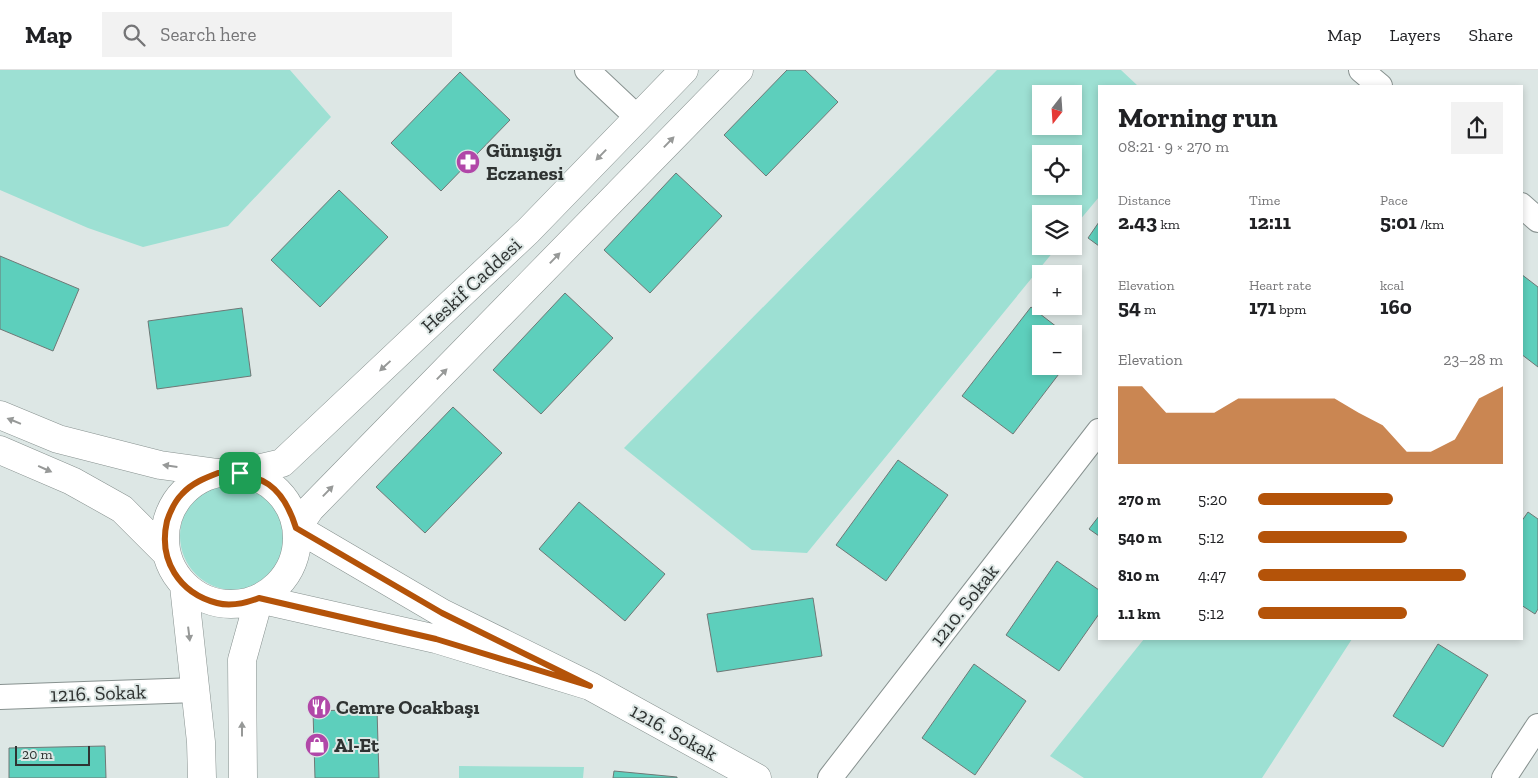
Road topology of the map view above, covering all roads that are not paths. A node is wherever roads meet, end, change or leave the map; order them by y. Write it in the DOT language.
graph roads {
  1 [pos="587,70"];
  2 [pos="684,70"];
  3 [pos="739,70"];
  4 [pos="638,118"];
  5 [pos="1523,207"];
  6 [pos="1538,220"];
  7 [pos="0,415"];
  8 [pos="1098,432"];
  9 [pos="0,450"];
  10 [pos="229,473"];
  11 [pos="296,528"];
  12 [pos="166,553"];
  13 [pos="184,586"];
  14 [pos="259,598"];
  15 [pos="590,686"];
  16 [pos="196,690"];
  17 [pos="0,697"];
  18 [pos="1538,726"];
  19 [pos="202,778"];
  20 [pos="242,778"];
  21 [pos="757,778"];
  22 [pos="830,778"];
  23 [pos="1504,778"];
  1 -- 4 [label="street"];
  2 -- 4 [label="main road, Heskif Caddesi"];
  11 -- 3 [label="main road, one-way"];
  4 -- 10 [label="main road, Heskif Caddesi, one-way"];
  5 -- 6 [label="street"];
  10 -- 7 [label="main road, one-way"];
  8 -- 22 [label="street, 1210. Sokak"];
  9 -- 12 [label="main road, one-way"];
  10 -- 11 [label="main road"];
  10 -- 12 [label="main road"];
  11 -- 14 [label="main road"];
  11 -- 15 [label="main road"];
  12 -- 13 [label="main road"];
  13 -- 14 [label="main road"];
  13 -- 16 [label="main road, one-way"];
  14 -- 15 [label="main road"];
  20 -- 14 [label="main road, one-way"];
  15 -- 21 [label="main road, 1216. Sokak"];
  16 -- 17 [label="street, 1216. Sokak"];
  16 -- 19 [label="main road"];
  18 -- 23 [label="street"];
}
